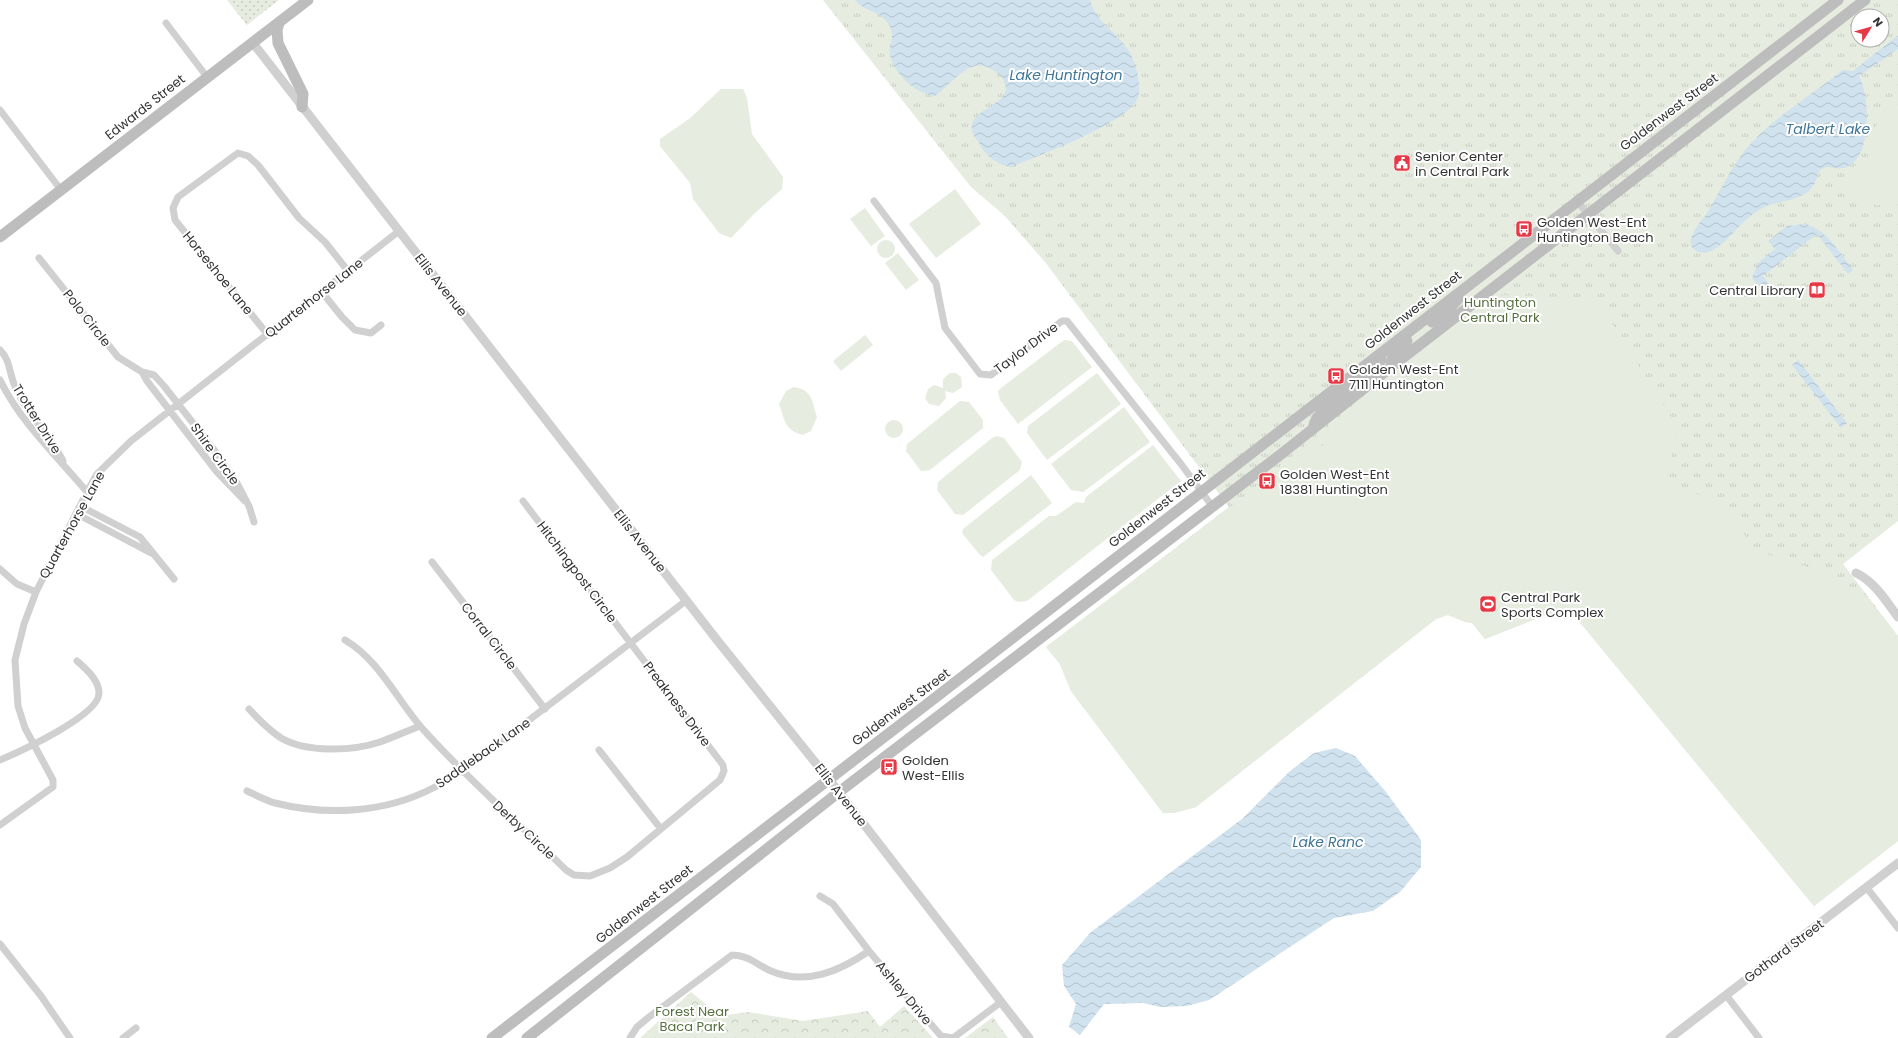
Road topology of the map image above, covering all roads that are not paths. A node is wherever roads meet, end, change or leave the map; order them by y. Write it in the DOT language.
graph roads {
  1 [pos="308,0"];
  2 [pos="1838,0"];
  3 [pos="1865,0"];
  4 [pos="166,23"];
  5 [pos="278,23"];
  6 [pos="253,43"];
  7 [pos="207,77"];
  8 [pos="302,107"];
  9 [pos="0,110"];
  10 [pos="61,190"];
  11 [pos="874,201"];
  12 [pos="1577,201"];
  13 [pos="1588,215"];
  14 [pos="399,231"];
  15 [pos="0,237"];
  16 [pos="1618,251"];
  17 [pos="39,258"];
  18 [pos="348,272"];
  19 [pos="1469,284"];
  20 [pos="322,291"];
  21 [pos="381,326"];
  22 [pos="268,334"];
  23 [pos="0,350"];
  24 [pos="1381,353"];
  25 [pos="1392,366"];
  26 [pos="142,372"];
  27 [pos="0,380"];
  28 [pos="178,404"];
  29 [pos="170,410"];
  30 [pos="1314,428"];
  31 [pos="66,466"];
  32 [pos="1201,491"];
  33 [pos="87,492"];
  34 [pos="523,501"];
  35 [pos="80,506"];
  36 [pos="249,506"];
  37 [pos="1212,506"];
  38 [pos="77,514"];
  39 [pos="254,522"];
  40 [pos="153,554"];
  41 [pos="432,562"];
  42 [pos="0,569"];
  43 [pos="1856,574"];
  44 [pos="174,579"];
  45 [pos="36,592"];
  46 [pos="687,600"];
  47 [pos="1898,618"];
  48 [pos="345,640"];
  49 [pos="632,643"];
  50 [pos="77,661"];
  51 [pos="250,709"];
  52 [pos="545,709"];
  53 [pos="420,726"];
  54 [pos="34,746"];
  55 [pos="599,750"];
  56 [pos="0,760"];
  57 [pos="723,765"];
  58 [pos="462,771"];
  59 [pos="829,779"];
  60 [pos="246,791"];
  61 [pos="839,792"];
  62 [pos="0,825"];
  63 [pos="661,829"];
  64 [pos="1898,864"];
  65 [pos="1867,888"];
  66 [pos="820,896"];
  67 [pos="1898,928"];
  68 [pos="0,944"];
  69 [pos="869,951"];
  70 [pos="1726,995"];
  71 [pos="1001,1002"];
  72 [pos="136,1028"];
  73 [pos="630,1037"];
  74 [pos="70,1038"];
  75 [pos="123,1038"];
  76 [pos="492,1038"];
  77 [pos="527,1038"];
  78 [pos="1029,1038"];
  79 [pos="1670,1038"];
  80 [pos="1759,1038"];
  1 -- 5 [label="main road, Edwards Street"];
  2 -- 12 [label="main road, Goldenwest Street"];
  3 -- 13 [label="main road"];
  4 -- 7 [label="street"];
  5 -- 6 [label="main road, Edwards Street"];
  5 -- 8 [label="main road"];
  6 -- 7 [label="main road, Edwards Street"];
  6 -- 8 [label="street, Ellis Avenue"];
  7 -- 10 [label="main road, Edwards Street"];
  8 -- 14 [label="street, Ellis Avenue"];
  9 -- 10 [label="street"];
  10 -- 15 [label="main road, Edwards Street"];
  11 -- 32 [label="street, Taylor Drive"];
  12 -- 13 [label="street"];
  12 -- 19 [label="main road, Goldenwest Street"];
  13 -- 16 [label="street"];
  13 -- 25 [label="main road"];
  14 -- 18 [label="street, Quarterhorse Lane"];
  14 -- 46 [label="street, Ellis Avenue"];
  17 -- 26 [label="street, Polo Circle"];
  18 -- 20 [label="street, Quarterhorse Lane"];
  18 -- 22 [label="street, Horseshoe Lane"];
  19 -- 24 [label="main road, Goldenwest Street"];
  19 -- 25 [label="main road"];
  20 -- 21 [label="street"];
  20 -- 22 [label="street, Quarterhorse Lane"];
  22 -- 28 [label="street, Quarterhorse Lane"];
  23 -- 31 [label="street, Trotter Drive"];
  24 -- 30 [label="main road"];
  24 -- 32 [label="main road, Goldenwest Street"];
  25 -- 30 [label="main road"];
  26 -- 28 [label="street, Polo Circle"];
  26 -- 29 [label="street, Polo Circle"];
  27 -- 31 [label="street, Trotter Drive"];
  28 -- 29 [label="street, Quarterhorse Lane"];
  28 -- 36 [label="street, Shire Circle"];
  29 -- 33 [label="street, Quarterhorse Lane"];
  29 -- 36 [label="street, Shire Circle"];
  30 -- 37 [label="main road"];
  31 -- 33 [label="street, Trotter Drive"];
  32 -- 37 [label="street, Taylor Drive"];
  32 -- 59 [label="main road, Goldenwest Street"];
  33 -- 35 [label="street, Quarterhorse Lane"];
  34 -- 49 [label="street, Hitchingpost Circle"];
  35 -- 38 [label="street, Quarterhorse Lane"];
  35 -- 40 [label="street"];
  36 -- 39 [label="street, Shire Circle"];
  37 -- 61 [label="main road"];
  38 -- 40 [label="street"];
  38 -- 45 [label="street, Quarterhorse Lane"];
  40 -- 44 [label="street"];
  41 -- 52 [label="street, Corral Circle"];
  42 -- 45 [label="street"];
  43 -- 47 [label="street"];
  45 -- 54 [label="street, Quarterhorse Lane"];
  46 -- 49 [label="street, Saddleback Lane"];
  46 -- 59 [label="street, Ellis Avenue"];
  48 -- 53 [label="street, Derby Circle"];
  49 -- 52 [label="street, Saddleback Lane"];
  49 -- 57 [label="street, Preakness Drive"];
  50 -- 54 [label="street"];
  51 -- 53 [label="street"];
  52 -- 58 [label="street, Saddleback Lane"];
  53 -- 58 [label="street, Derby Circle"];
  54 -- 56 [label="street"];
  54 -- 62 [label="street, Quarterhorse Lane"];
  55 -- 63 [label="street"];
  57 -- 63 [label="street, Derby Circle"];
  58 -- 60 [label="street, Saddleback Lane"];
  58 -- 63 [label="street, Derby Circle"];
  59 -- 61 [label="street, Ellis Avenue"];
  59 -- 76 [label="main road, Goldenwest Street"];
  61 -- 71 [label="street, Ellis Avenue"];
  61 -- 77 [label="main road"];
  64 -- 65 [label="street, Gothard Street"];
  65 -- 67 [label="street"];
  65 -- 70 [label="street, Gothard Street"];
  66 -- 69 [label="street, Ashley Drive"];
  68 -- 74 [label="street"];
  69 -- 71 [label="street, Ashley Drive"];
  69 -- 73 [label="street"];
  70 -- 79 [label="street, Gothard Street"];
  70 -- 80 [label="street"];
  71 -- 78 [label="street, Ellis Avenue"];
  72 -- 75 [label="street"];
}
